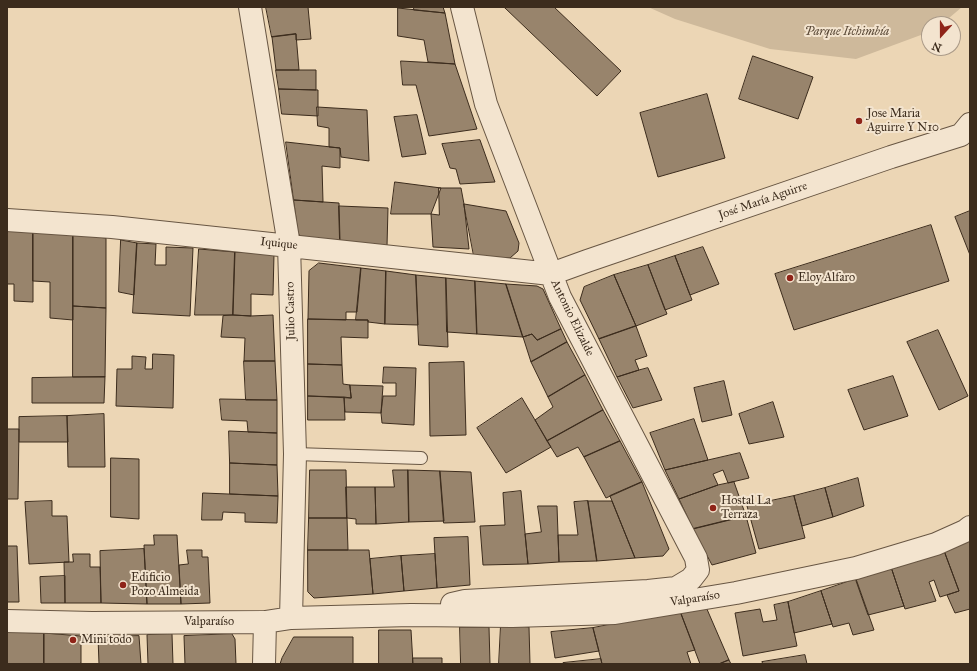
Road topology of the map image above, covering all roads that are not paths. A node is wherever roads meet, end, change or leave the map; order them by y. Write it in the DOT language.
graph roads {
  1 [pos="250,7"];
  2 [pos="462,7"];
  3 [pos="967,131"];
  4 [pos="7,220"];
  5 [pos="289,245"];
  6 [pos="551,274"];
  7 [pos="295,454"];
  8 [pos="421,458"];
  9 [pos="970,527"];
  10 [pos="698,570"];
  11 [pos="411,615"];
  12 [pos="291,618"];
  13 [pos="7,621"];
  14 [pos="265,622"];
  15 [pos="264,664"];
  1 -- 5 [label="street, Julio Castro"];
  2 -- 6 [label="street, Antonio Elizalde"];
  3 -- 6 [label="street, José María Aguirre"];
  4 -- 5 [label="street, Iquique"];
  5 -- 6 [label="street, Iquique"];
  5 -- 7 [label="street, Julio Castro"];
  6 -- 10 [label="street, Antonio Elizalde"];
  7 -- 8 [label="lane"];
  7 -- 12 [label="street, Julio Castro"];
  9 -- 11 [label="street, Valparaíso"];
  10 -- 11 [label="street, Valparaíso"];
  11 -- 12 [label="street, Valparaíso"];
  12 -- 14 [label="street, Valparaíso"];
  13 -- 14 [label="street, Valparaíso"];
  14 -- 15 [label="street"];
}
